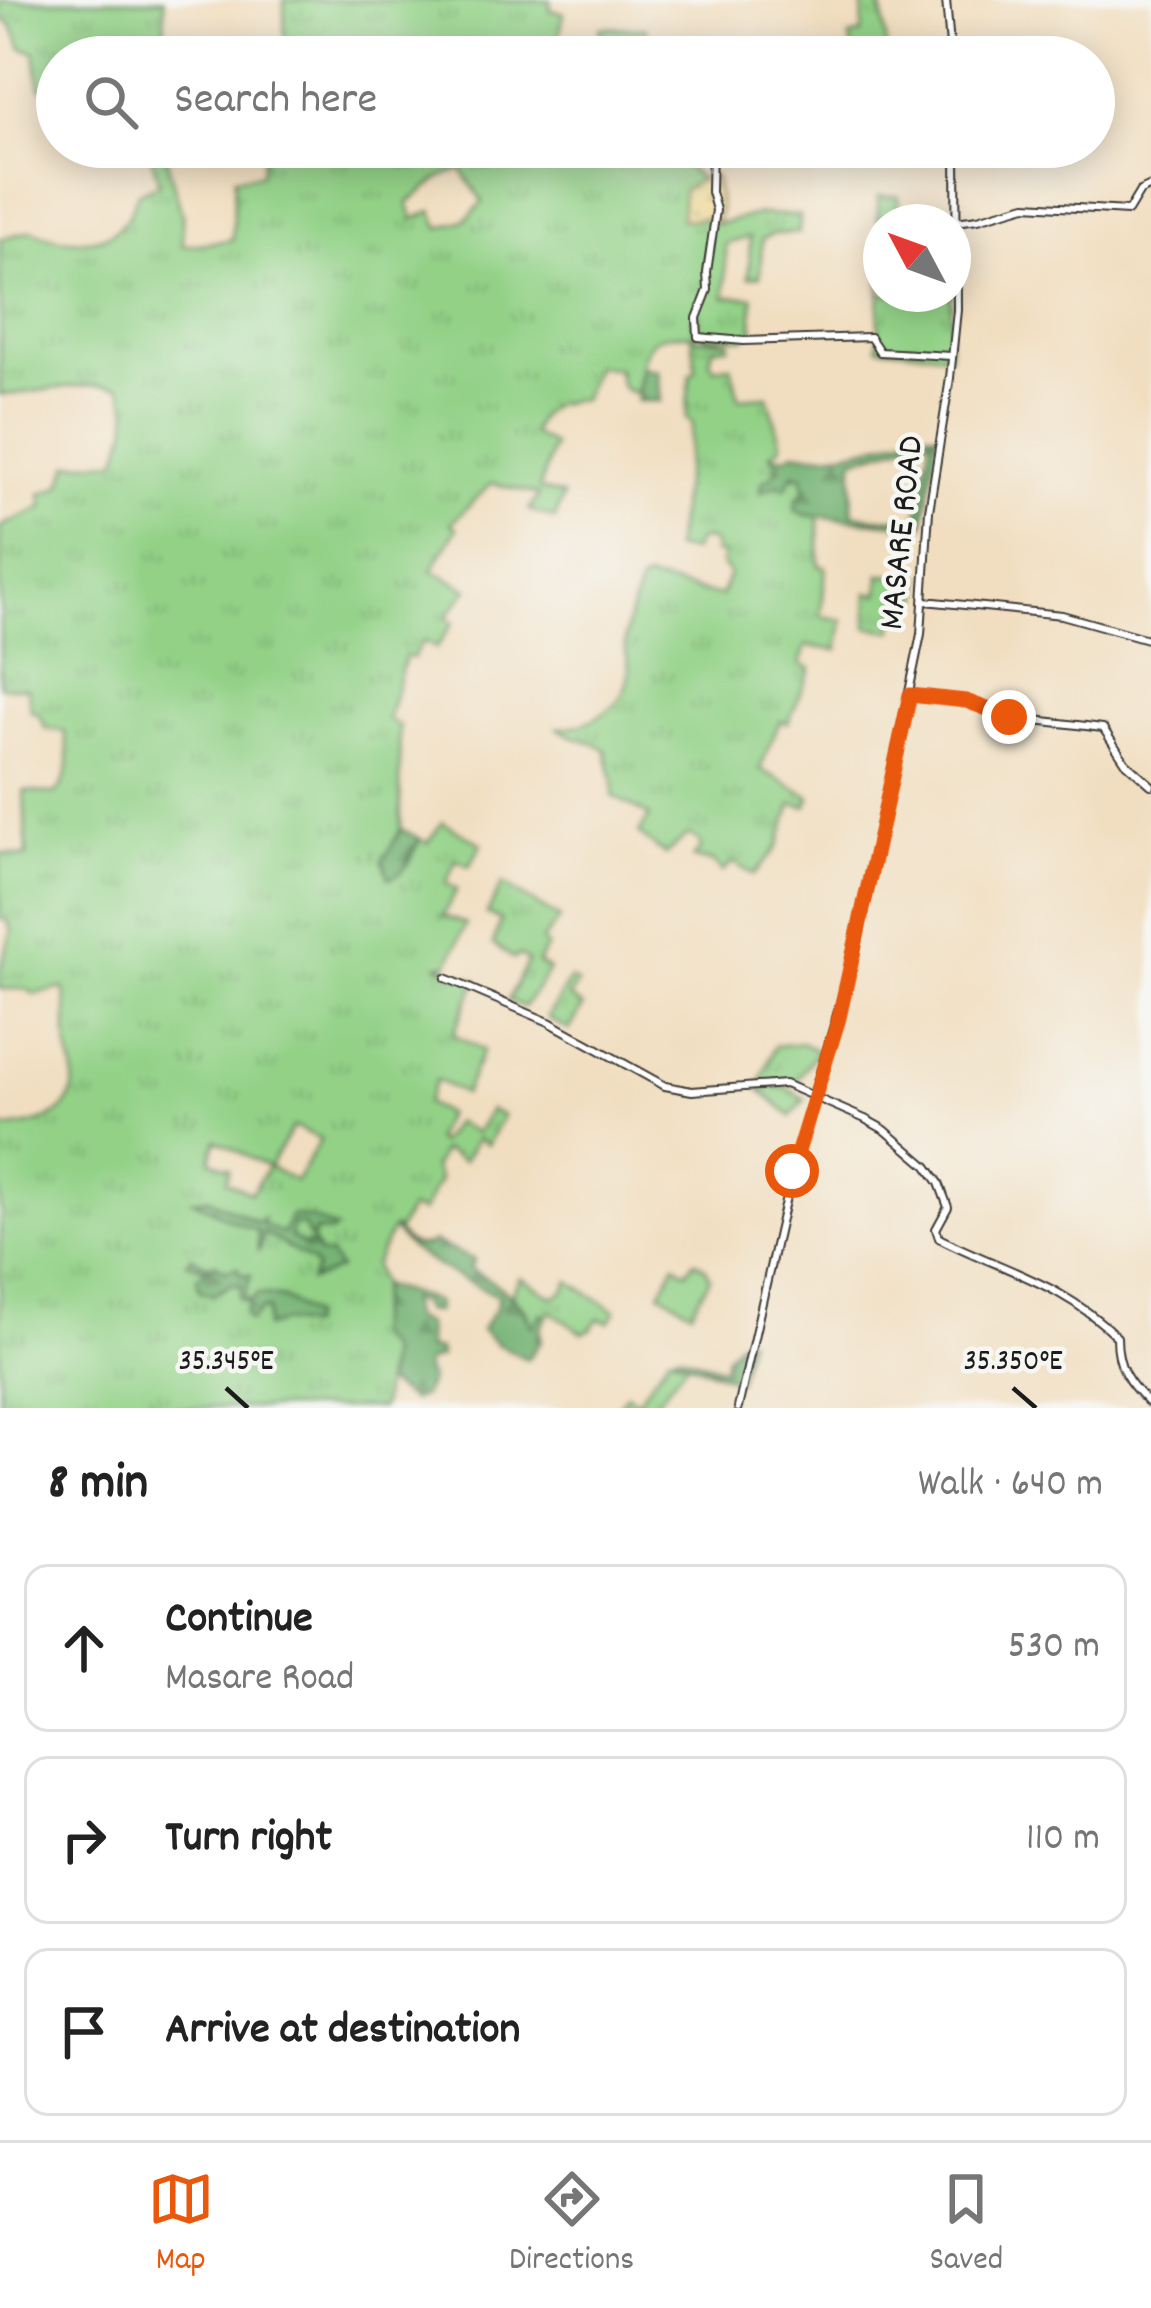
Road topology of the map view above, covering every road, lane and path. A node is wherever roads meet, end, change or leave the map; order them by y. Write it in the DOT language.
graph roads {
  1 [pos="946,0"];
  2 [pos="949,36"];
  3 [pos="712,168"];
  4 [pos="956,168"];
  5 [pos="1151,187"];
  6 [pos="956,204"];
  7 [pos="971,221"];
  8 [pos="957,312"];
  9 [pos="952,356"];
  10 [pos="924,601"];
  11 [pos="1151,640"];
  12 [pos="910,695"];
  13 [pos="1151,785"];
  14 [pos="446,978"];
  15 [pos="815,1100"];
  16 [pos="1151,1405"];
  17 [pos="738,1408"];
  1 -- 2 [label="street"];
  3 -- 9 [label="street"];
  4 -- 6 [label="street, MASARE ROAD"];
  5 -- 7 [label="street"];
  8 -- 9 [label="street, MASARE ROAD"];
  9 -- 10 [label="street, MASARE ROAD"];
  10 -- 11 [label="street"];
  10 -- 12 [label="street, MASARE ROAD"];
  12 -- 13 [label="street"];
  12 -- 15 [label="street, MASARE ROAD"];
  14 -- 15 [label="street"];
  15 -- 16 [label="street"];
  15 -- 17 [label="street, MASARE ROAD"];
}
